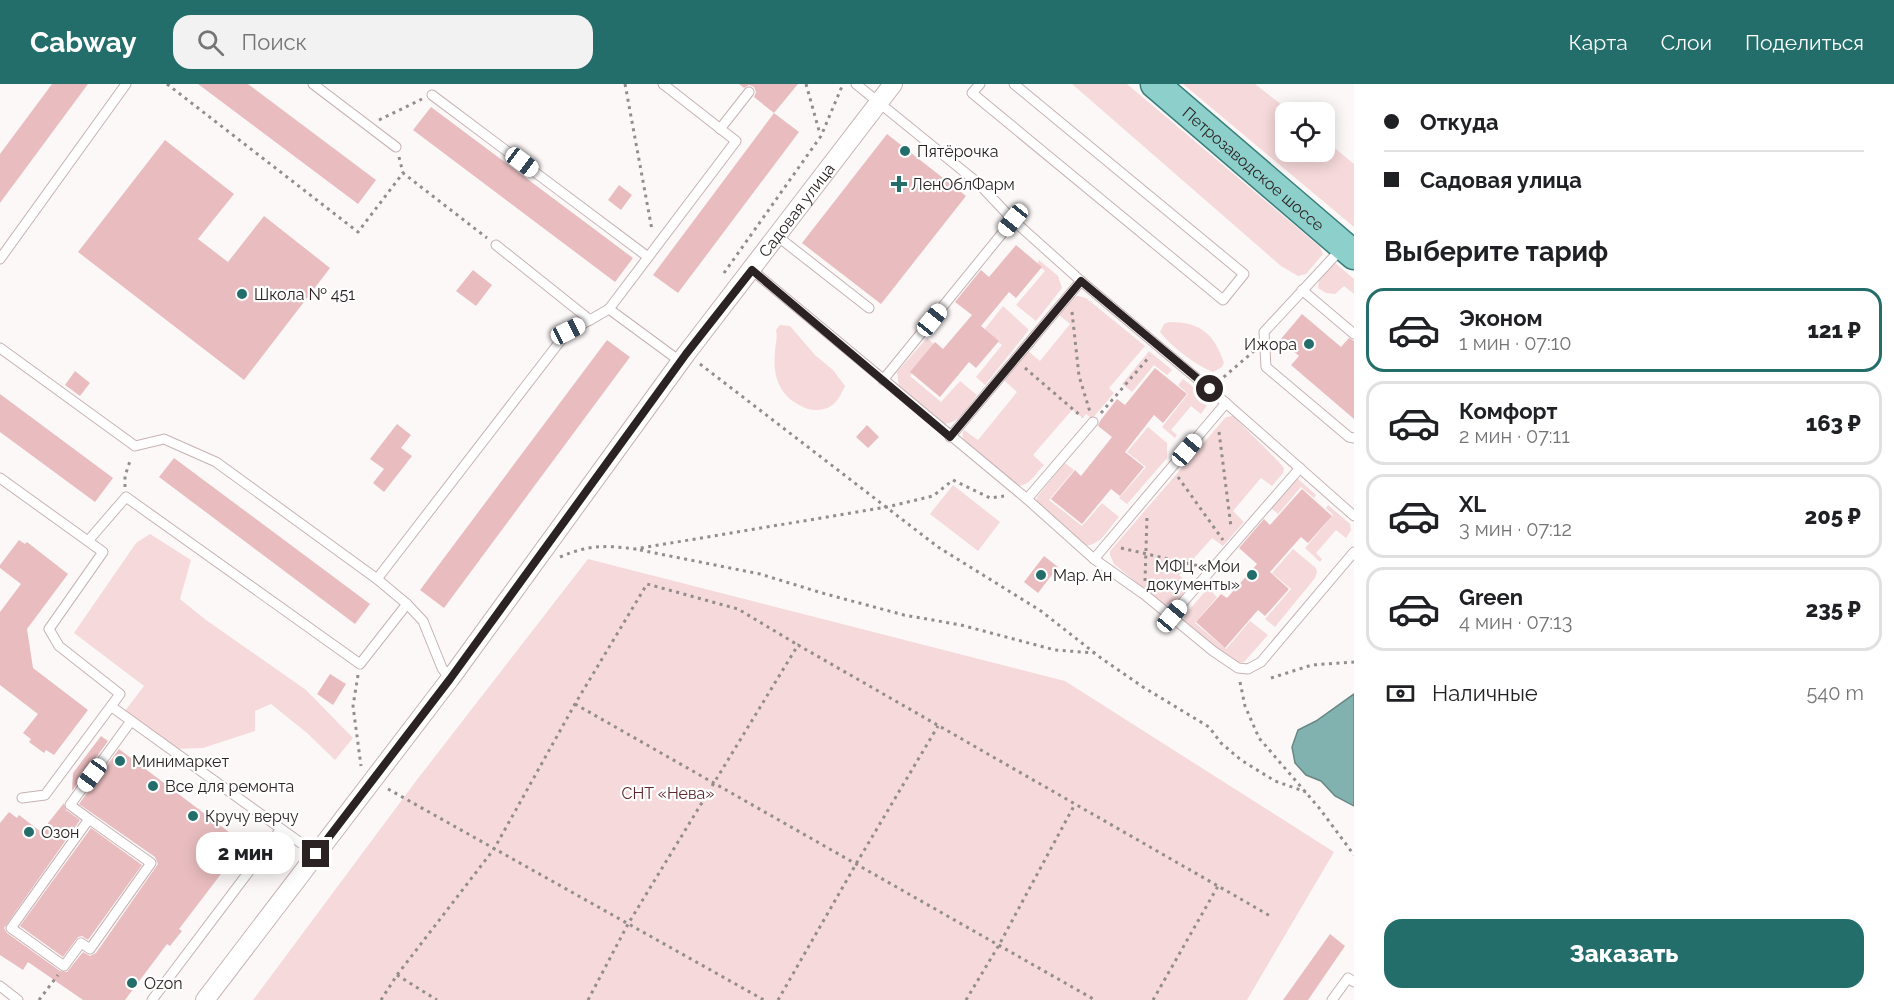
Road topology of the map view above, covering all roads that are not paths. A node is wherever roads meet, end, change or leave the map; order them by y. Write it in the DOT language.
graph roads {
  1 [pos="126,84"];
  2 [pos="313,84"];
  3 [pos="663,84"];
  4 [pos="856,84"];
  5 [pos="893,84"];
  6 [pos="980,84"];
  7 [pos="1014,84"];
  8 [pos="1155,84"];
  9 [pos="749,92"];
  10 [pos="432,95"];
  11 [pos="879,102"];
  12 [pos="720,129"];
  13 [pos="396,147"];
  14 [pos="1013,220"];
  15 [pos="777,236"];
  16 [pos="496,245"];
  17 [pos="1349,250"];
  18 [pos="648,257"];
  19 [pos="0,259"];
  20 [pos="752,270"];
  21 [pos="1081,281"];
  22 [pos="1302,290"];
  23 [pos="869,308"];
  24 [pos="609,309"];
  25 [pos="590,320"];
  26 [pos="1354,334"];
  27 [pos="0,348"];
  28 [pos="683,358"];
  29 [pos="883,380"];
  30 [pos="1226,403"];
  31 [pos="1092,423"];
  32 [pos="950,437"];
  33 [pos="1354,438"];
  34 [pos="1300,468"];
  35 [pos="0,478"];
  36 [pos="1027,499"];
  37 [pos="1354,516"];
  38 [pos="88,541"];
  39 [pos="1354,552"];
  40 [pos="1094,559"];
  41 [pos="377,579"];
  42 [pos="407,604"];
  43 [pos="1172,616"];
  44 [pos="450,679"];
  45 [pos="112,707"];
  46 [pos="131,721"];
  47 [pos="22,798"];
  48 [pos="89,819"];
  49 [pos="281,829"];
  50 [pos="316,854"];
  51 [pos="1354,982"];
  52 [pos="0,986"];
  53 [pos="18,1000"];
  54 [pos="152,1000"];
  55 [pos="205,1000"];
  56 [pos="1332,1000"];
  1 -- 19 [label="lane"];
  2 -- 13 [label="lane"];
  3 -- 12 [label="lane"];
  4 -- 11 [label="lane"];
  5 -- 11 [label="street, Садовая улица"];
  6 -- 7 [label="lane"];
  8 -- 17 [label="main road, Петрозаводское шоссе"];
  9 -- 12 [label="lane"];
  10 -- 18 [label="lane"];
  11 -- 14 [label="lane"];
  11 -- 15 [label="street, Садовая улица"];
  12 -- 18 [label="lane"];
  14 -- 21 [label="lane"];
  14 -- 29 [label="lane"];
  15 -- 20 [label="street, Садовая улица"];
  15 -- 23 [label="lane"];
  16 -- 25 [label="lane"];
  17 -- 22 [label="lane"];
  18 -- 24 [label="lane"];
  20 -- 28 [label="street, Садовая улица"];
  20 -- 29 [label="lane"];
  21 -- 30 [label="lane"];
  21 -- 32 [label="lane"];
  22 -- 26 [label="lane"];
  22 -- 33 [label="lane"];
  24 -- 25 [label="lane"];
  24 -- 28 [label="lane"];
  25 -- 41 [label="lane"];
  27 -- 41 [label="lane"];
  28 -- 44 [label="street, Садовая улица"];
  29 -- 32 [label="lane"];
  30 -- 34 [label="lane"];
  30 -- 40 [label="lane"];
  31 -- 36 [label="lane"];
  32 -- 36 [label="lane"];
  34 -- 37 [label="lane"];
  34 -- 43 [label="lane"];
  35 -- 38 [label="lane"];
  36 -- 40 [label="lane"];
  38 -- 42 [label="lane"];
  38 -- 45 [label="lane"];
  39 -- 43 [label="lane"];
  40 -- 43 [label="lane"];
  41 -- 42 [label="lane"];
  42 -- 44 [label="lane"];
  44 -- 50 [label="street, Садовая улица"];
  45 -- 46 [label="lane"];
  45 -- 47 [label="lane"];
  46 -- 48 [label="lane"];
  46 -- 49 [label="lane"];
  48 -- 48 [label="lane"];
  49 -- 50 [label="lane"];
  49 -- 54 [label="lane"];
  50 -- 55 [label="street, Садовая улица"];
  51 -- 56 [label="lane"];
  52 -- 53 [label="lane"];
}
